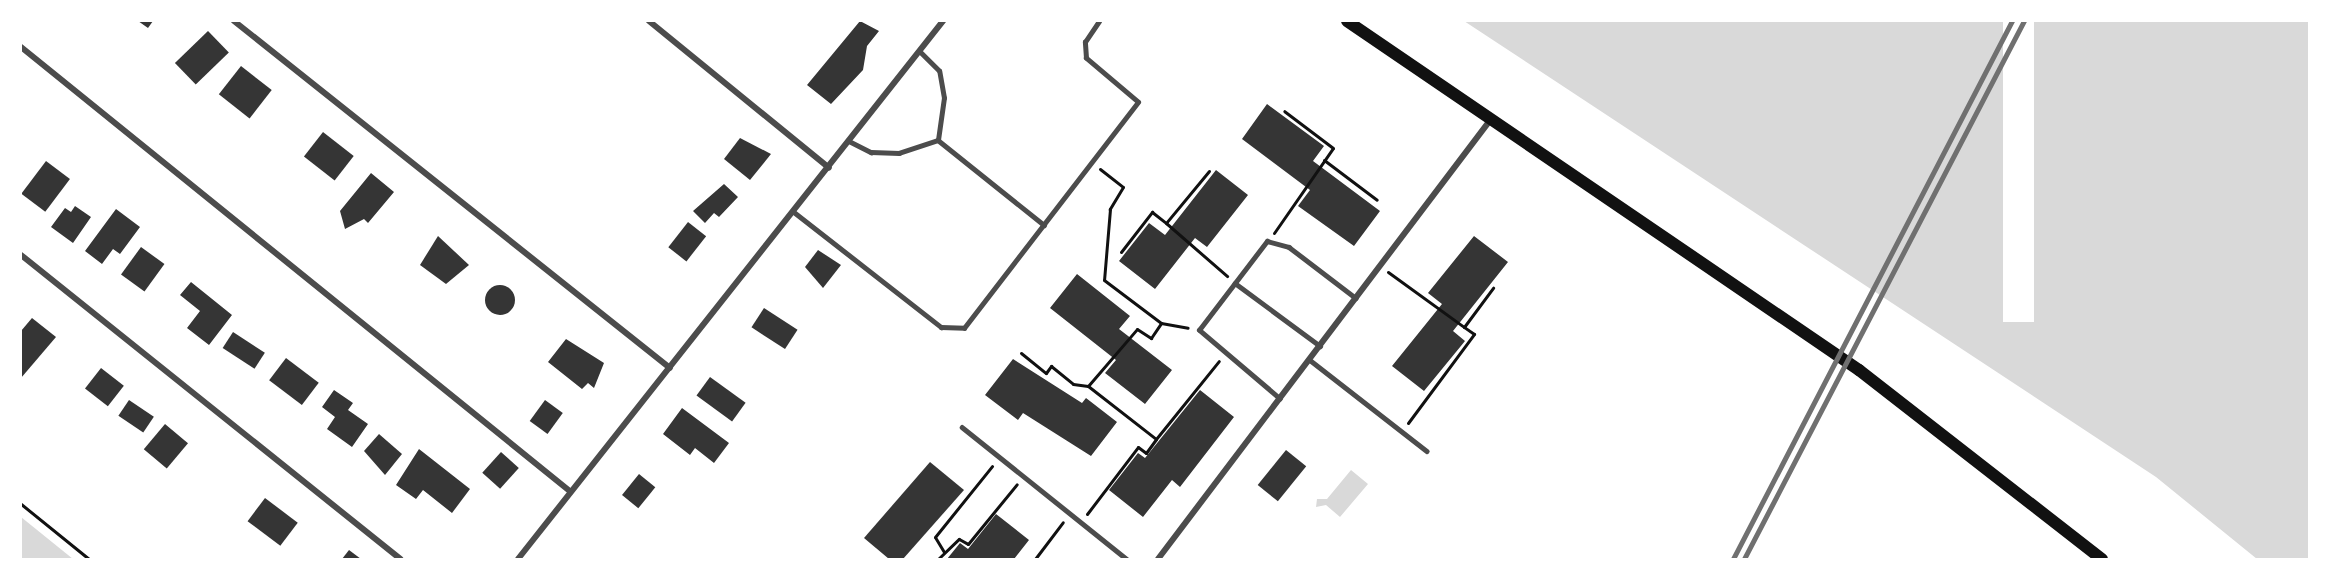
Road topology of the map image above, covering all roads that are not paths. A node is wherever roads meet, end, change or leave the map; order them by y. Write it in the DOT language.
graph roads {
  1 [pos="234,21"];
  2 [pos="649,21"];
  3 [pos="943,21"];
  4 [pos="1099,21"];
  5 [pos="1347,21"];
  6 [pos="21,47"];
  7 [pos="919,51"];
  8 [pos="1492,119"];
  9 [pos="938,140"];
  10 [pos="849,141"];
  11 [pos="829,168"];
  12 [pos="794,212"];
  13 [pos="1044,225"];
  14 [pos="21,255"];
  15 [pos="1236,283"];
  16 [pos="1356,298"];
  17 [pos="1320,346"];
  18 [pos="1310,360"];
  19 [pos="670,368"];
  20 [pos="1280,399"];
  21 [pos="962,427"];
  22 [pos="1427,451"];
  23 [pos="571,492"];
  24 [pos="400,559"];
  25 [pos="518,559"];
  26 [pos="1127,559"];
  27 [pos="1158,559"];
  28 [pos="2102,559"];
  1 -- 19 [label="street"];
  2 -- 11 [label="street"];
  3 -- 7 [label="street"];
  4 -- 13 [label="lane"];
  5 -- 8 [label="main road"];
  6 -- 23 [label="street"];
  7 -- 9 [label="lane"];
  7 -- 10 [label="street"];
  8 -- 16 [label="street"];
  8 -- 28 [label="main road"];
  9 -- 10 [label="lane"];
  9 -- 13 [label="lane"];
  10 -- 11 [label="street"];
  11 -- 12 [label="street"];
  12 -- 13 [label="lane"];
  12 -- 19 [label="street"];
  14 -- 24 [label="street"];
  15 -- 16 [label="lane"];
  15 -- 17 [label="lane"];
  15 -- 20 [label="lane"];
  16 -- 17 [label="street"];
  17 -- 18 [label="street"];
  18 -- 20 [label="street"];
  18 -- 22 [label="lane"];
  19 -- 23 [label="street"];
  20 -- 27 [label="street"];
  21 -- 26 [label="lane"];
  23 -- 25 [label="street"];
}
